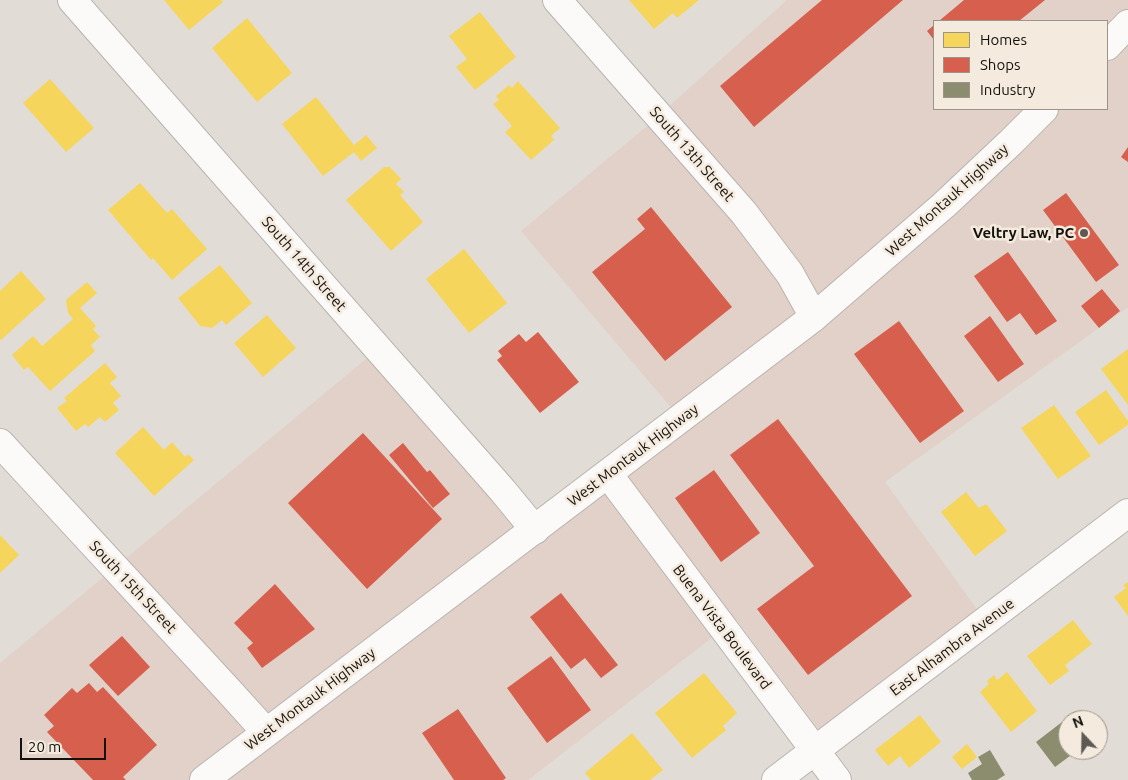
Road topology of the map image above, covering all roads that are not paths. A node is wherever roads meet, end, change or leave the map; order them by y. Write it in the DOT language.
graph roads {
  1 [pos="72,0"];
  2 [pos="557,0"];
  3 [pos="1128,24"];
  4 [pos="1108,45"];
  5 [pos="1043,110"];
  6 [pos="814,317"];
  7 [pos="0,443"];
  8 [pos="608,474"];
  9 [pos="1128,513"];
  10 [pos="535,530"];
  11 [pos="266,732"];
  12 [pos="815,751"];
  13 [pos="204,780"];
  14 [pos="776,780"];
  15 [pos="837,780"];
  1 -- 10 [label="street, South 14th Street"];
  2 -- 6 [label="street, South 13th Street"];
  3 -- 4 [label="street"];
  5 -- 6 [label="street, West Montauk Highway"];
  6 -- 8 [label="street, West Montauk Highway"];
  7 -- 11 [label="street, South 15th Street"];
  8 -- 10 [label="street, West Montauk Highway"];
  8 -- 12 [label="street, Buena Vista Boulevard"];
  9 -- 12 [label="street, East Alhambra Avenue"];
  10 -- 11 [label="street, West Montauk Highway"];
  11 -- 13 [label="street, West Montauk Highway"];
  12 -- 14 [label="street, East Alhambra Avenue"];
  12 -- 15 [label="street, Buena Vista Boulevard"];
}
